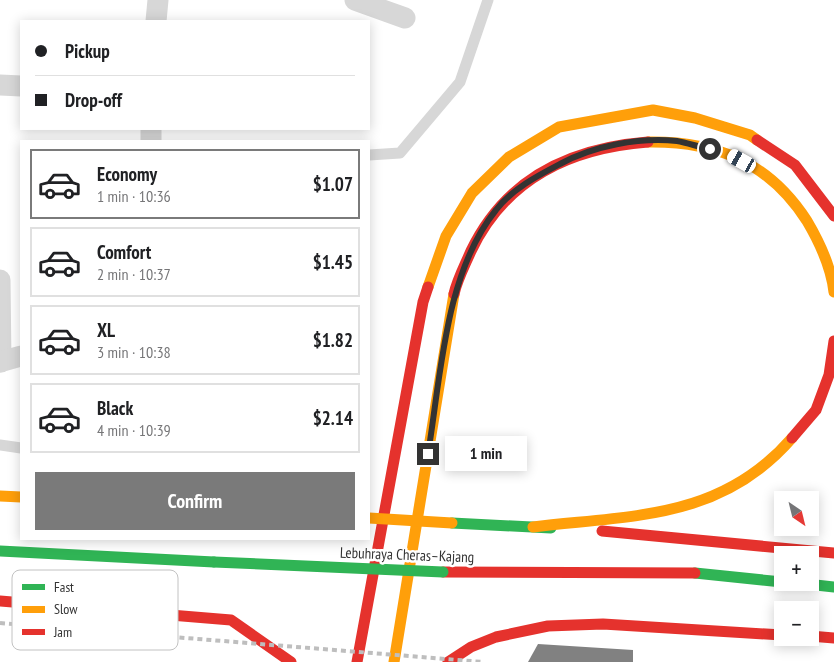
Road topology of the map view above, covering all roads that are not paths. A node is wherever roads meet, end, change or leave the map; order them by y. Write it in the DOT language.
graph roads {
  1 [pos="158,0"];
  2 [pos="356,0"];
  3 [pos="488,0"];
  4 [pos="405,18"];
  5 [pos="156,20"];
  6 [pos="0,85"];
  7 [pos="20,86"];
  8 [pos="370,155"];
  9 [pos="834,216"];
  10 [pos="0,280"];
  11 [pos="834,292"];
  12 [pos="834,341"];
  13 [pos="20,356"];
  14 [pos="0,362"];
  15 [pos="0,445"];
  16 [pos="20,448"];
  17 [pos="0,496"];
  18 [pos="20,497"];
  19 [pos="370,518"];
  20 [pos="533,527"];
  21 [pos="0,551"];
  22 [pos="834,553"];
  23 [pos="774,581"];
  24 [pos="819,585"];
  25 [pos="834,587"];
  26 [pos="178,615"];
  27 [pos="774,634"];
  28 [pos="819,637"];
  29 [pos="834,638"];
  30 [pos="291,662"];
  31 [pos="357,662"];
  32 [pos="394,662"];
  33 [pos="448,662"];
  1 -- 5 [label="street"];
  2 -- 4 [label="street"];
  3 -- 8 [label="lane"];
  6 -- 7 [label="street"];
  9 -- 31 [label="highway"];
  10 -- 14 [label="street"];
  11 -- 32 [label="highway"];
  12 -- 20 [label="highway"];
  13 -- 14 [label="street"];
  15 -- 16 [label="lane"];
  17 -- 18 [label="highway"];
  19 -- 20 [label="highway, bridge"];
  20 -- 22 [label="highway"];
  21 -- 23 [label="highway, Lebuhraya Cheras–Kajang, bridge"];
  24 -- 25 [label="highway"];
  26 -- 30 [label="highway"];
  27 -- 33 [label="highway"];
  28 -- 29 [label="highway"];
}
